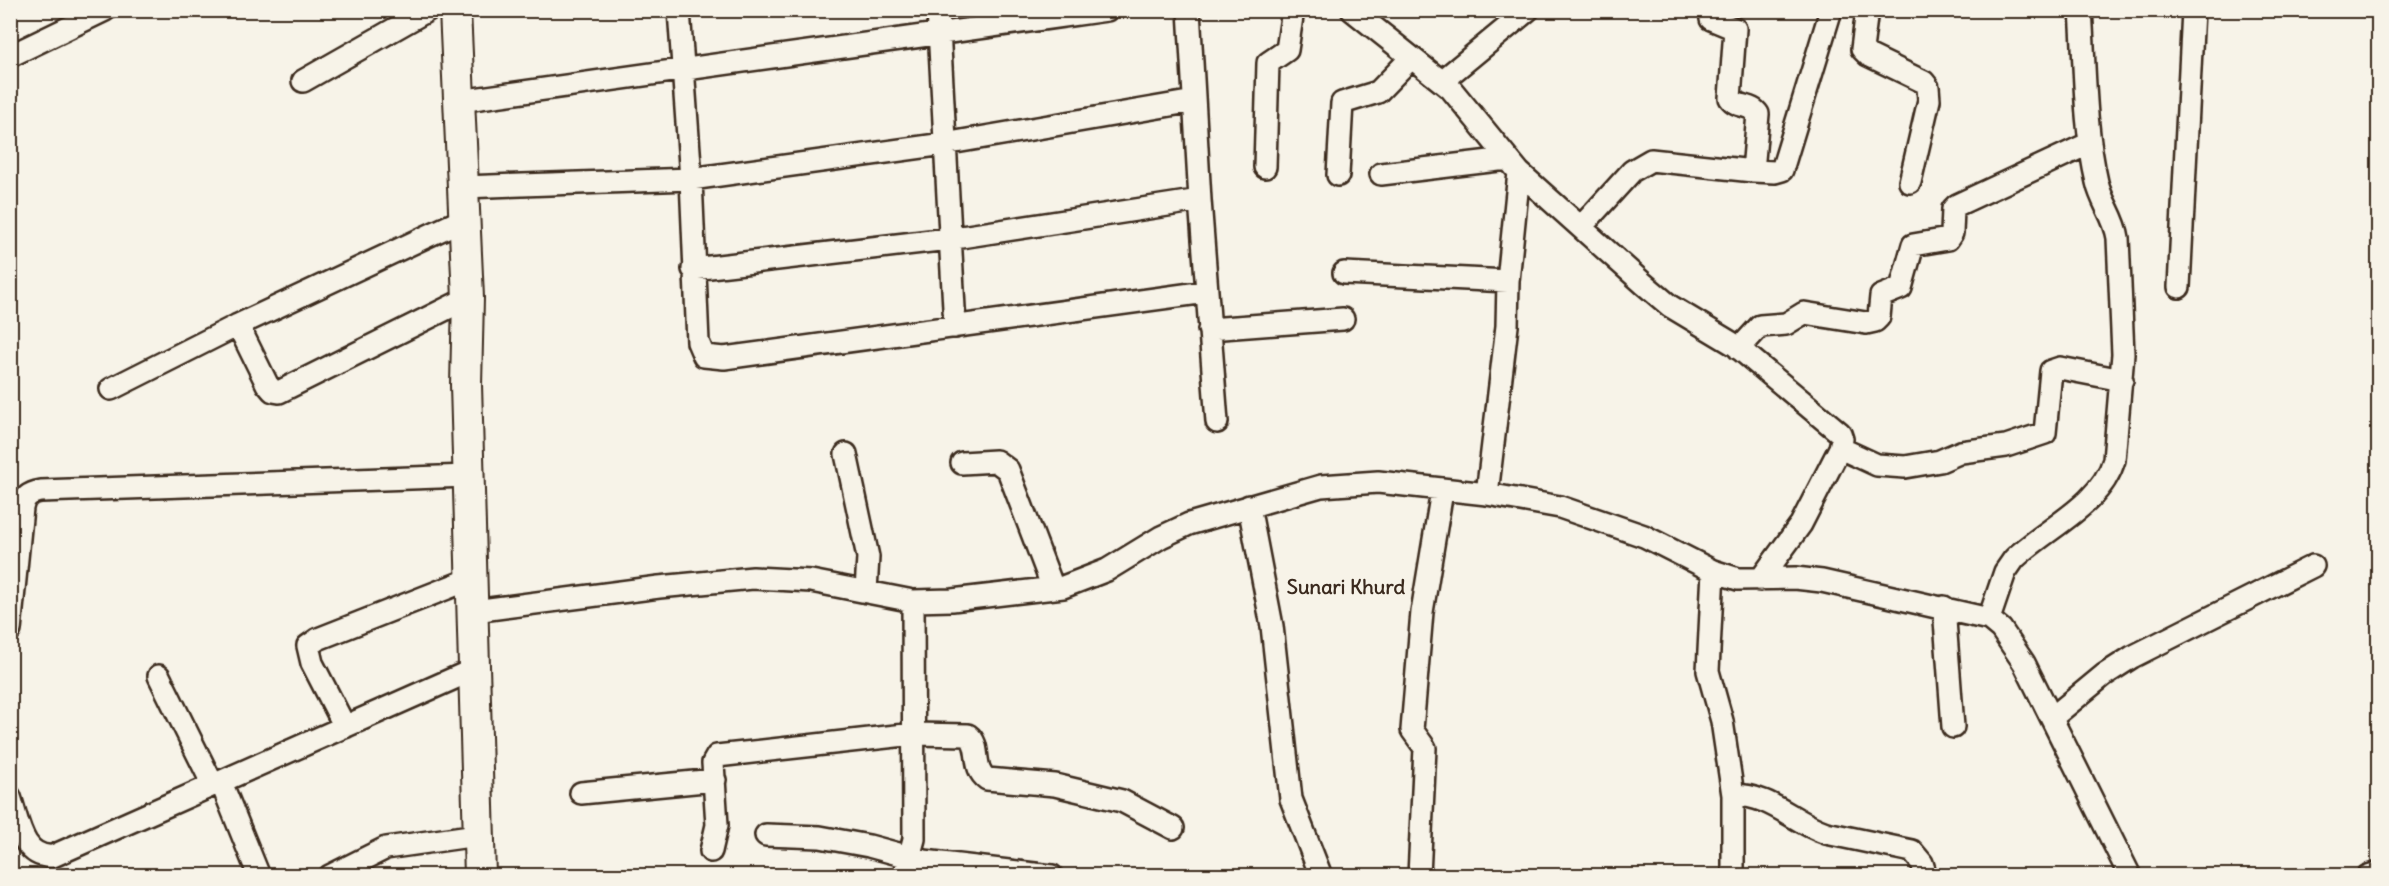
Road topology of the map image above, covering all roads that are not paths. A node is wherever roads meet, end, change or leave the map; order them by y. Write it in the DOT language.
graph roads {
  1 [pos="105,10"];
  2 [pos="428,10"];
  3 [pos="455,10"];
  4 [pos="679,10"];
  5 [pos="938,10"];
  6 [pos="1107,10"];
  7 [pos="1189,10"];
  8 [pos="1293,10"];
  9 [pos="1352,10"];
  10 [pos="1528,10"];
  11 [pos="1710,10"];
  12 [pos="1831,10"];
  13 [pos="1867,10"];
  14 [pos="2081,10"];
  15 [pos="2193,10"];
  16 [pos="939,34"];
  17 [pos="10,56"];
  18 [pos="1411,58"];
  19 [pos="682,71"];
  20 [pos="303,81"];
  21 [pos="1442,81"];
  22 [pos="459,101"];
  23 [pos="1194,101"];
  24 [pos="2090,143"];
  25 [pos="944,144"];
  26 [pos="1513,165"];
  27 [pos="1265,166"];
  28 [pos="1753,171"];
  29 [pos="1381,174"];
  30 [pos="1338,175"];
  31 [pos="691,179"];
  32 [pos="1910,182"];
  33 [pos="463,187"];
  34 [pos="1200,200"];
  35 [pos="464,219"];
  36 [pos="1581,227"];
  37 [pos="948,239"];
  38 [pos="693,269"];
  39 [pos="1344,273"];
  40 [pos="1508,281"];
  41 [pos="2180,287"];
  42 [pos="1206,292"];
  43 [pos="468,298"];
  44 [pos="1343,319"];
  45 [pos="238,325"];
  46 [pos="955,327"];
  47 [pos="1209,329"];
  48 [pos="1739,349"];
  49 [pos="2122,380"];
  50 [pos="111,389"];
  51 [pos="1217,422"];
  52 [pos="1840,448"];
  53 [pos="846,454"];
  54 [pos="962,463"];
  55 [pos="468,476"];
  56 [pos="1442,491"];
  57 [pos="1487,494"];
  58 [pos="1249,506"];
  59 [pos="15,549"];
  60 [pos="2313,566"];
  61 [pos="1713,571"];
  62 [pos="473,578"];
  63 [pos="1760,580"];
  64 [pos="1053,588"];
  65 [pos="866,591"];
  66 [pos="913,602"];
  67 [pos="1944,607"];
  68 [pos="474,611"];
  69 [pos="1989,619"];
  70 [pos="10,630"];
  71 [pos="475,669"];
  72 [pos="159,676"];
  73 [pos="2053,717"];
  74 [pos="345,727"];
  75 [pos="1953,727"];
  76 [pos="914,734"];
  77 [pos="714,780"];
  78 [pos="217,784"];
  79 [pos="581,793"];
  80 [pos="1732,795"];
  81 [pos="10,797"];
  82 [pos="1173,828"];
  83 [pos="477,835"];
  84 [pos="766,835"];
  85 [pos="711,851"];
  86 [pos="906,867"];
  87 [pos="2379,873"];
  88 [pos="1028,874"];
  89 [pos="259,876"];
  90 [pos="330,876"];
  91 [pos="480,876"];
  92 [pos="1052,876"];
  93 [pos="1321,876"];
  94 [pos="1419,876"];
  95 [pos="1733,876"];
  96 [pos="1926,876"];
  97 [pos="2130,876"];
  98 [pos="2368,876"];
  1 -- 17 [label="street"];
  2 -- 20 [label="street"];
  3 -- 22 [label="street"];
  4 -- 19 [label="street"];
  5 -- 16 [label="street"];
  6 -- 16 [label="street"];
  7 -- 23 [label="street"];
  8 -- 27 [label="street"];
  9 -- 18 [label="street"];
  10 -- 21 [label="street"];
  11 -- 28 [label="street"];
  12 -- 28 [label="street"];
  13 -- 32 [label="street"];
  14 -- 24 [label="street"];
  15 -- 41 [label="street"];
  16 -- 19 [label="street"];
  16 -- 25 [label="street"];
  18 -- 21 [label="street"];
  18 -- 30 [label="street"];
  19 -- 22 [label="street"];
  19 -- 31 [label="street"];
  21 -- 26 [label="street"];
  22 -- 33 [label="street"];
  23 -- 25 [label="street"];
  23 -- 34 [label="street"];
  24 -- 48 [label="street"];
  24 -- 49 [label="street"];
  25 -- 31 [label="street"];
  25 -- 37 [label="street"];
  26 -- 29 [label="street"];
  26 -- 36 [label="street"];
  26 -- 40 [label="street"];
  28 -- 36 [label="street"];
  31 -- 33 [label="street"];
  31 -- 38 [label="street"];
  33 -- 35 [label="street"];
  34 -- 37 [label="street"];
  34 -- 42 [label="street"];
  35 -- 43 [label="street"];
  35 -- 45 [label="street"];
  36 -- 48 [label="street"];
  37 -- 38 [label="street"];
  37 -- 46 [label="street"];
  38 -- 46 [label="street"];
  39 -- 40 [label="street"];
  40 -- 57 [label="street"];
  42 -- 46 [label="street"];
  42 -- 47 [label="street"];
  43 -- 45 [label="street"];
  43 -- 55 [label="street"];
  44 -- 47 [label="street"];
  45 -- 50 [label="street"];
  47 -- 51 [label="street"];
  48 -- 52 [label="street"];
  49 -- 52 [label="street"];
  49 -- 69 [label="street"];
  52 -- 63 [label="street"];
  53 -- 65 [label="street"];
  54 -- 64 [label="street"];
  55 -- 59 [label="street"];
  55 -- 62 [label="street"];
  56 -- 57 [label="street"];
  56 -- 58 [label="street"];
  56 -- 94 [label="street"];
  57 -- 61 [label="street"];
  58 -- 64 [label="street"];
  58 -- 93 [label="street"];
  59 -- 70 [label="street"];
  60 -- 73 [label="street"];
  61 -- 63 [label="street"];
  61 -- 80 [label="street"];
  62 -- 68 [label="street"];
  62 -- 74 [label="street"];
  63 -- 67 [label="street"];
  64 -- 66 [label="street"];
  65 -- 66 [label="street"];
  65 -- 68 [label="street"];
  66 -- 76 [label="street"];
  67 -- 69 [label="street"];
  67 -- 75 [label="street"];
  68 -- 71 [label="street"];
  69 -- 73 [label="street"];
  71 -- 74 [label="street"];
  71 -- 83 [label="street"];
  72 -- 78 [label="street"];
  73 -- 97 [label="street"];
  74 -- 78 [label="street"];
  76 -- 77 [label="street"];
  76 -- 82 [label="street"];
  76 -- 86 [label="street"];
  77 -- 79 [label="street"];
  77 -- 85 [label="street"];
  78 -- 81 [label="street"];
  78 -- 89 [label="street"];
  80 -- 95 [label="street"];
  80 -- 96 [label="street"];
  83 -- 90 [label="street"];
  83 -- 91 [label="street"];
  84 -- 86 [label="street"];
  86 -- 88 [label="street"];
  87 -- 98 [label="street"];
  88 -- 92 [label="street"];
}
